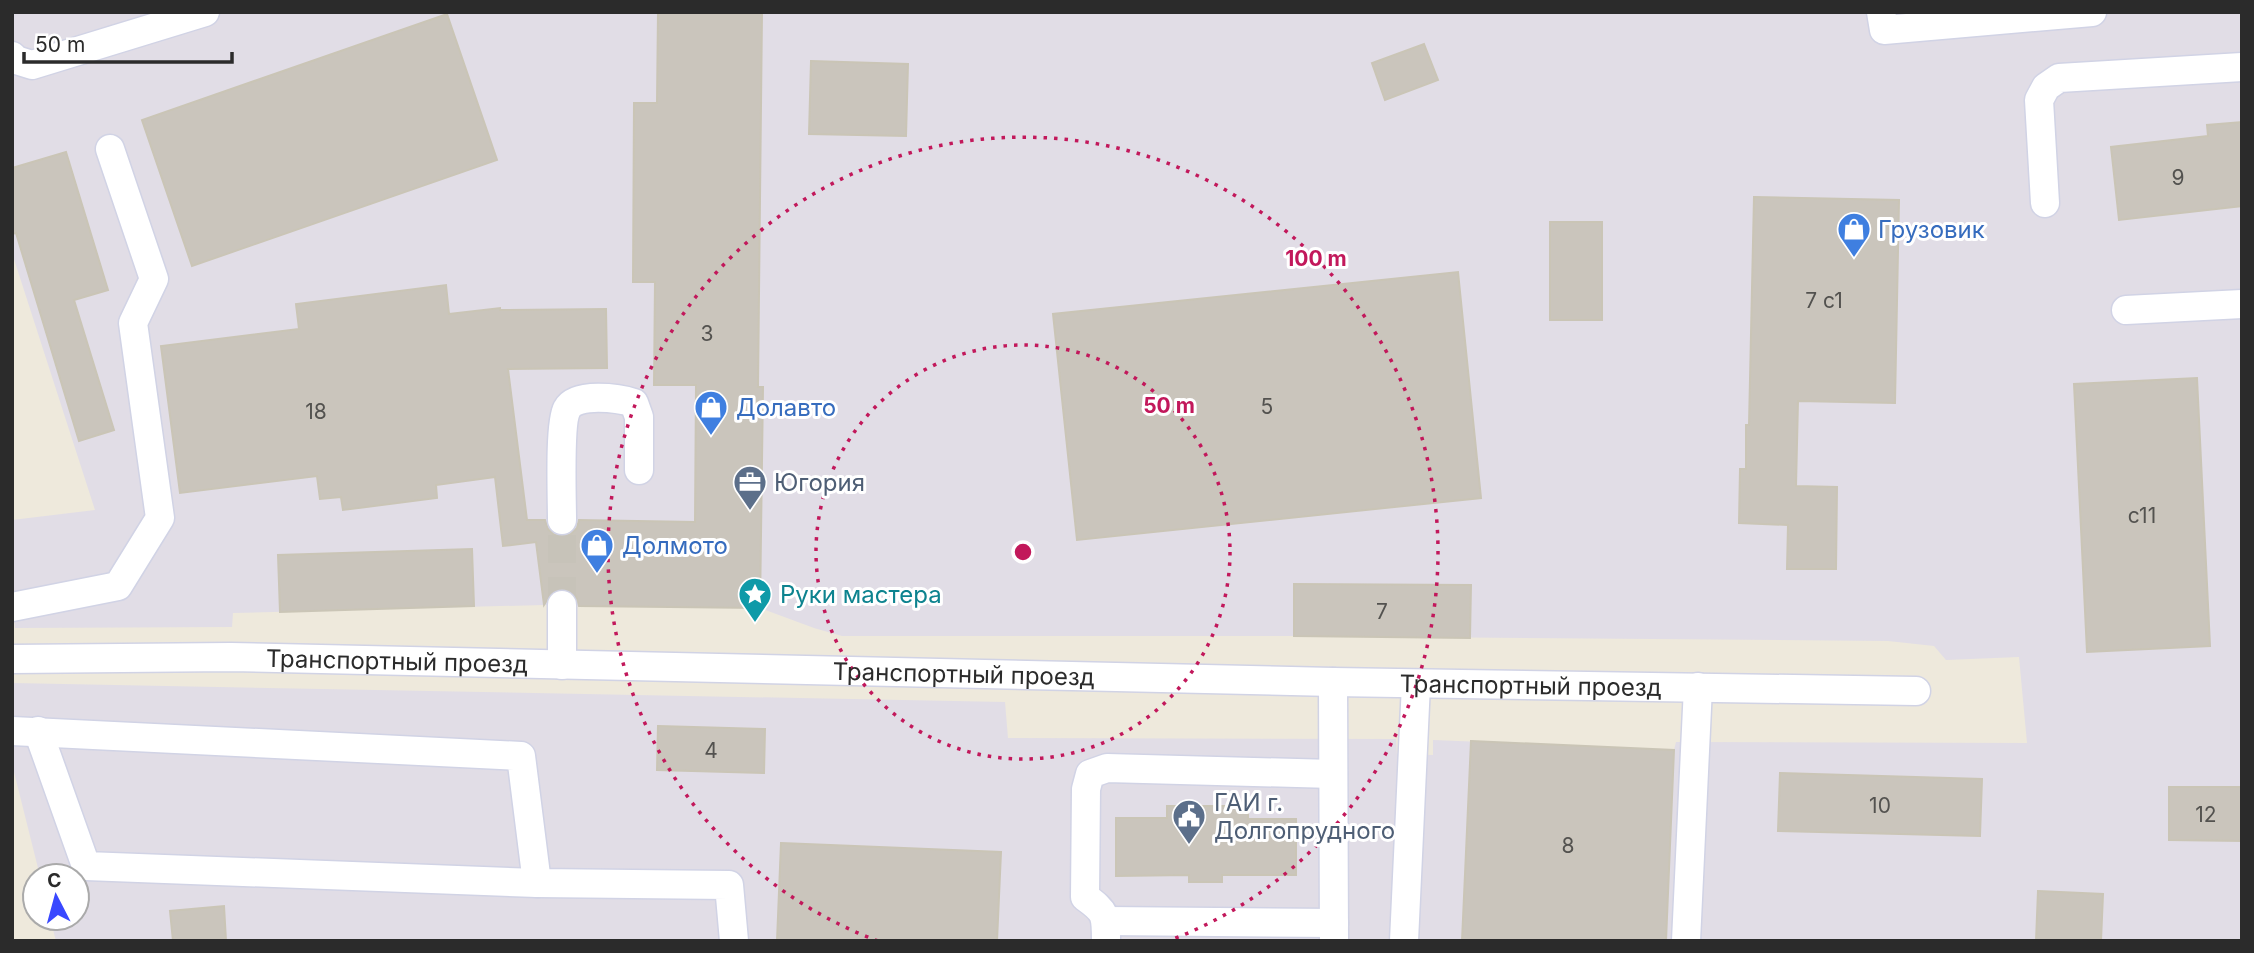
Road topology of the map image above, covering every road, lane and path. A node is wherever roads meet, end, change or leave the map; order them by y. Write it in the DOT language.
graph roads {
  1 [pos="205,12"];
  2 [pos="1881,12"];
  3 [pos="2092,12"];
  4 [pos="12,56"];
  5 [pos="2242,67"];
  6 [pos="110,149"];
  7 [pos="2045,203"];
  8 [pos="2242,304"];
  9 [pos="2126,310"];
  10 [pos="639,470"];
  11 [pos="562,520"];
  12 [pos="562,605"];
  13 [pos="12,607"];
  14 [pos="12,659"];
  15 [pos="562,665"];
  16 [pos="1333,682"];
  17 [pos="1416,684"];
  18 [pos="1698,687"];
  19 [pos="1916,691"];
  20 [pos="25,731"];
  21 [pos="1333,774"];
  22 [pos="537,883"];
  23 [pos="1106,931"];
  24 [pos="1334,932"];
  25 [pos="734,941"];
  26 [pos="1405,941"];
  27 [pos="1686,941"];
  1 -- 4 [label="street"];
  2 -- 3 [label="street"];
  5 -- 7 [label="street"];
  6 -- 13 [label="street"];
  8 -- 9 [label="street"];
  10 -- 11 [label="street"];
  12 -- 15 [label="street"];
  14 -- 15 [label="street, Транспортный проезд"];
  15 -- 16 [label="street, Транспортный проезд"];
  16 -- 17 [label="street, Транспортный проезд"];
  16 -- 21 [label="street"];
  17 -- 18 [label="street, Транспортный проезд"];
  17 -- 26 [label="street"];
  18 -- 19 [label="street, Транспортный проезд"];
  18 -- 27 [label="street"];
  20 -- 22 [label="street"];
  20 -- 22 [label="street"];
  21 -- 23 [label="street"];
  21 -- 24 [label="street"];
  22 -- 25 [label="street"];
  23 -- 24 [label="street"];
}
